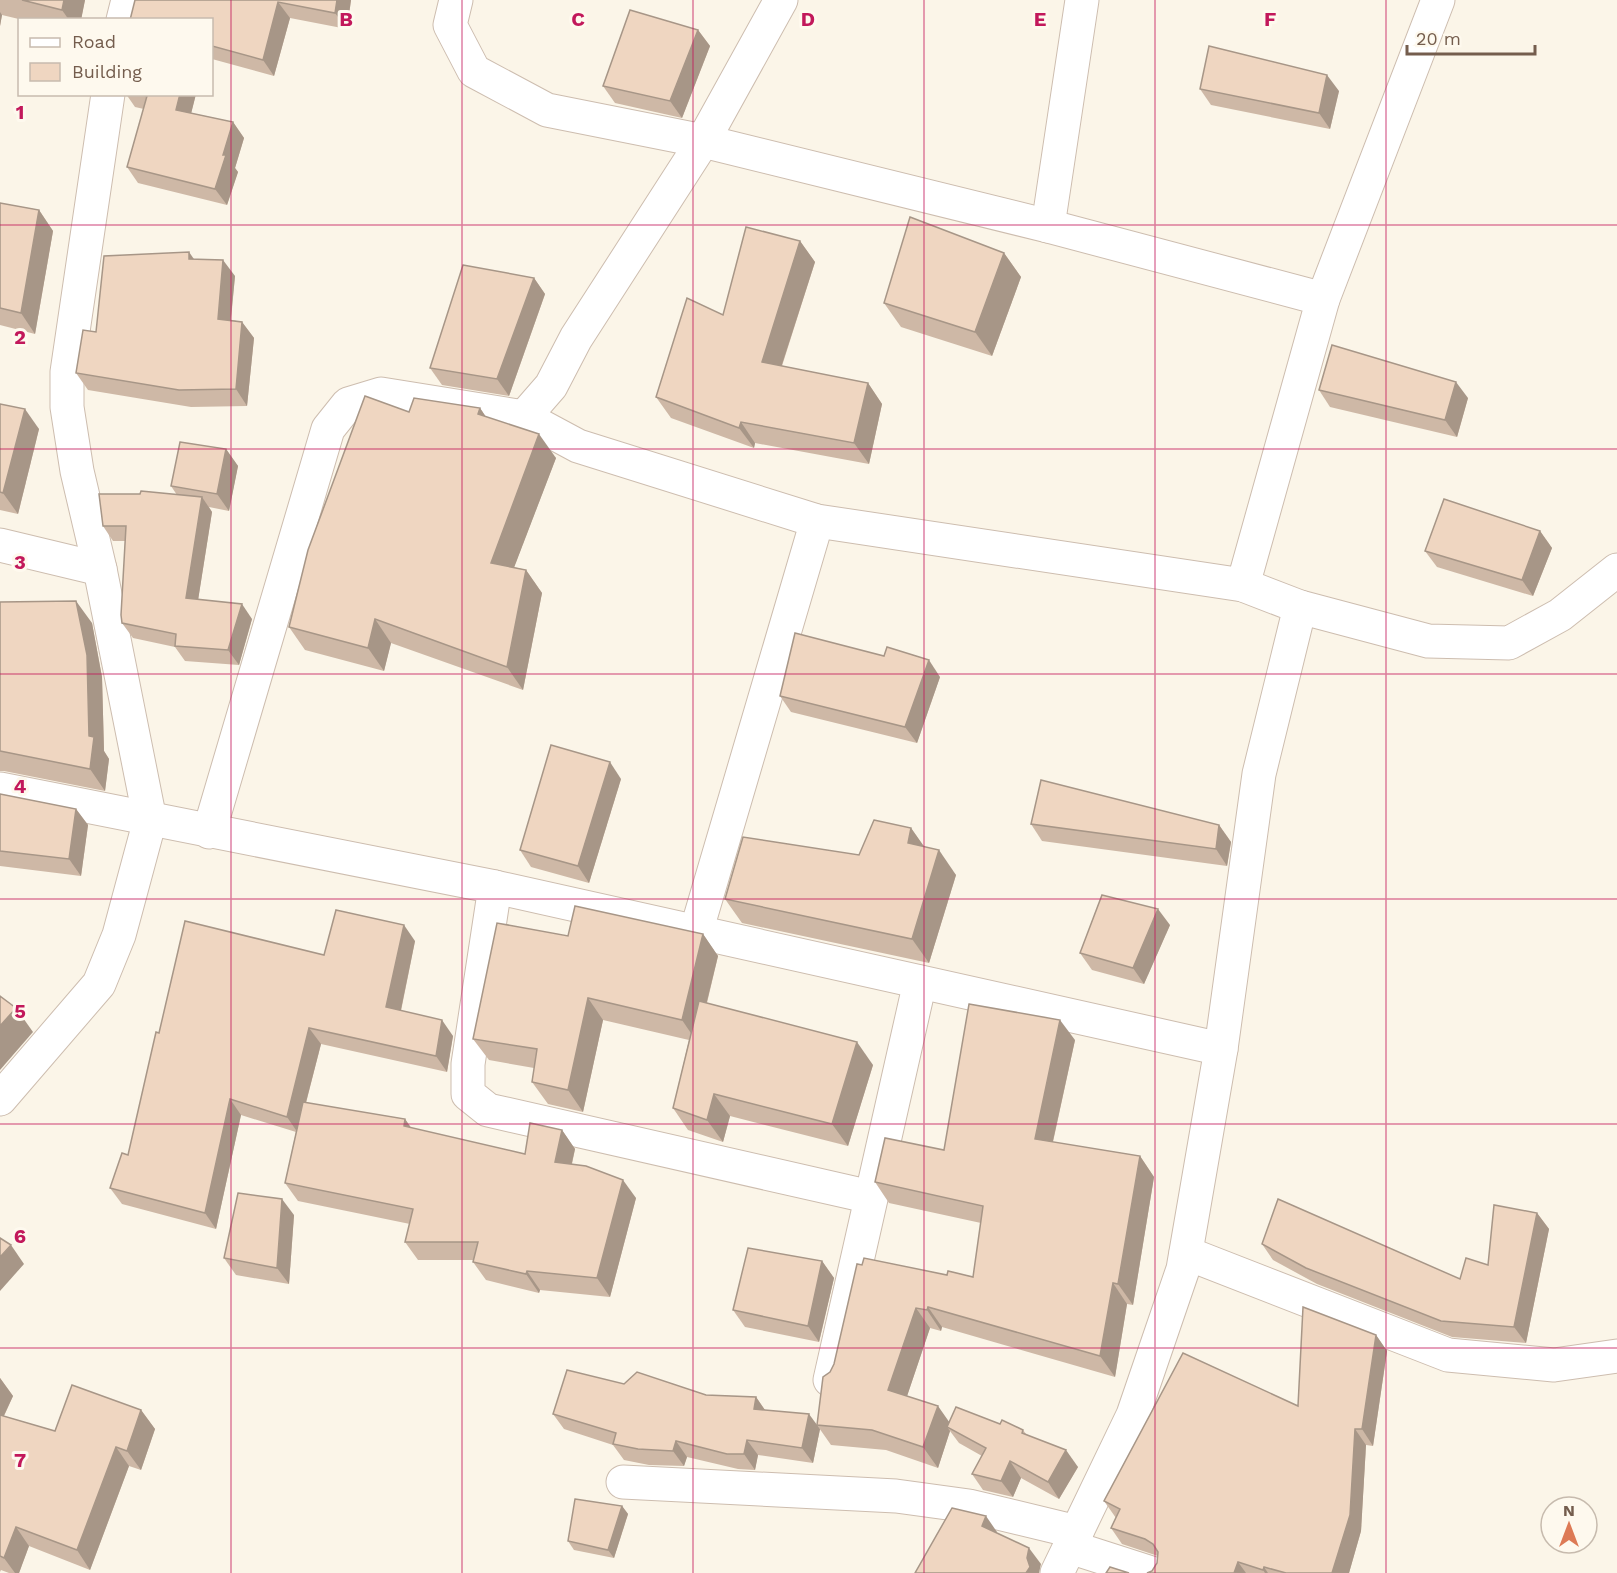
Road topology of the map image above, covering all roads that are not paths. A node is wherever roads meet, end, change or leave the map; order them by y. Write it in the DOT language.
graph roads {
  1 [pos="128,0"];
  2 [pos="456,0"];
  3 [pos="781,0"];
  4 [pos="1082,0"];
  5 [pos="1438,0"];
  6 [pos="124,18"];
  7 [pos="108,96"];
  8 [pos="704,141"];
  9 [pos="1048,226"];
  10 [pos="1323,299"];
  11 [pos="524,417"];
  12 [pos="818,521"];
  13 [pos="0,545"];
  14 [pos="100,569"];
  15 [pos="1617,570"];
  16 [pos="1243,585"];
  17 [pos="1300,607"];
  18 [pos="0,789"];
  19 [pos="150,820"];
  20 [pos="209,831"];
  21 [pos="495,887"];
  22 [pos="696,932"];
  23 [pos="920,982"];
  24 [pos="1221,1049"];
  25 [pos="0,1099"];
  26 [pos="871,1197"];
  27 [pos="1186,1253"];
  28 [pos="1617,1356"];
  29 [pos="830,1380"];
  30 [pos="623,1482"];
  31 [pos="1068,1551"];
  32 [pos="1151,1573"];
  1 -- 6 [label="street"];
  2 -- 8 [label="street"];
  3 -- 8 [label="street"];
  4 -- 9 [label="street"];
  5 -- 10 [label="street"];
  7 -- 14 [label="street"];
  8 -- 9 [label="street"];
  8 -- 11 [label="street"];
  9 -- 10 [label="street"];
  10 -- 16 [label="street"];
  11 -- 12 [label="street"];
  11 -- 20 [label="street"];
  12 -- 16 [label="street"];
  12 -- 22 [label="street"];
  13 -- 14 [label="street"];
  14 -- 19 [label="street"];
  15 -- 17 [label="street"];
  16 -- 17 [label="street"];
  17 -- 24 [label="street"];
  18 -- 19 [label="street"];
  19 -- 20 [label="street"];
  19 -- 25 [label="street"];
  20 -- 21 [label="street"];
  21 -- 22 [label="street"];
  21 -- 26 [label="street"];
  22 -- 23 [label="street"];
  23 -- 24 [label="street"];
  23 -- 26 [label="street"];
  24 -- 27 [label="street"];
  26 -- 29 [label="street"];
  27 -- 28 [label="street"];
  27 -- 31 [label="street"];
  30 -- 31 [label="street"];
  31 -- 32 [label="street"];
}
